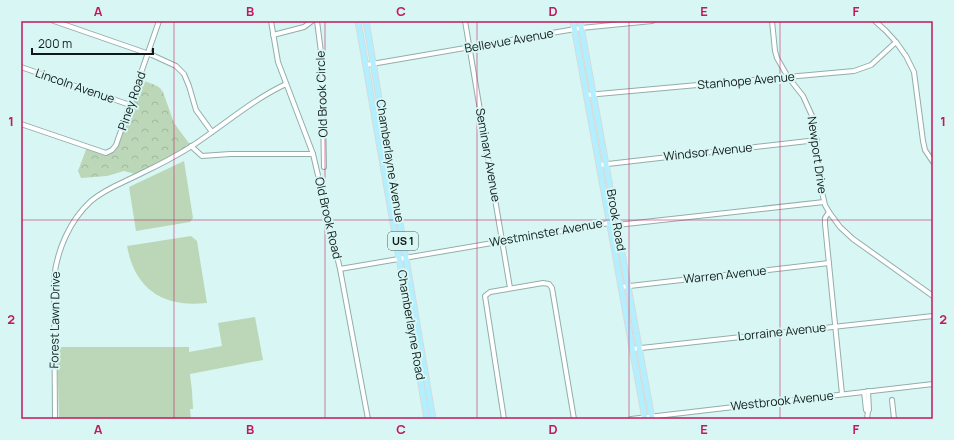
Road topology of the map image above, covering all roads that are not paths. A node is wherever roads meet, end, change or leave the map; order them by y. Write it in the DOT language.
graph roads {
  1 [pos="54,21"];
  2 [pos="159,21"];
  3 [pos="271,21"];
  4 [pos="312,21"];
  5 [pos="317,21"];
  6 [pos="358,21"];
  7 [pos="366,21"];
  8 [pos="465,21"];
  9 [pos="573,21"];
  10 [pos="580,21"];
  11 [pos="652,21"];
  12 [pos="772,21"];
  13 [pos="875,21"];
  14 [pos="582,28"];
  15 [pos="575,29"];
  16 [pos="273,35"];
  17 [pos="896,42"];
  18 [pos="469,48"];
  19 [pos="148,54"];
  20 [pos="374,64"];
  21 [pos="366,65"];
  22 [pos="21,67"];
  23 [pos="788,77"];
  24 [pos="286,84"];
  25 [pos="593,94"];
  26 [pos="587,95"];
  27 [pos="130,105"];
  28 [pos="21,124"];
  29 [pos="212,132"];
  30 [pos="816,140"];
  31 [pos="192,146"];
  32 [pos="313,154"];
  33 [pos="933,162"];
  34 [pos="606,164"];
  35 [pos="599,165"];
  36 [pos="324,166"];
  37 [pos="824,202"];
  38 [pos="829,212"];
  39 [pos="610,223"];
  40 [pos="617,225"];
  41 [pos="502,241"];
  42 [pos="406,257"];
  43 [pos="399,258"];
  44 [pos="829,264"];
  45 [pos="340,269"];
  46 [pos="628,286"];
  47 [pos="621,287"];
  48 [pos="510,288"];
  49 [pos="933,296"];
  50 [pos="933,316"];
  51 [pos="836,326"];
  52 [pos="639,348"];
  53 [pos="632,349"];
  54 [pos="933,384"];
  55 [pos="866,392"];
  56 [pos="842,394"];
  57 [pos="892,400"];
  58 [pos="644,418"];
  59 [pos="652,418"];
  60 [pos="55,419"];
  61 [pos="368,419"];
  62 [pos="427,419"];
  63 [pos="433,419"];
  64 [pos="504,419"];
  65 [pos="574,419"];
  66 [pos="631,419"];
  67 [pos="867,419"];
  68 [pos="894,419"];
  1 -- 19 [label="street"];
  2 -- 19 [label="street, Piney Road"];
  3 -- 16 [label="street, Old Brook Road"];
  4 -- 16 [label="street"];
  5 -- 36 [label="street, Old Brook Circle"];
  6 -- 21 [label="main road, US 1"];
  7 -- 20 [label="main road, Chamberlayne Avenue / US 1"];
  8 -- 18 [label="street, Seminary Avenue"];
  9 -- 15 [label="main road, Brook Road"];
  10 -- 14 [label="main road, Brook Road"];
  11 -- 14 [label="street, Bellevue Avenue"];
  12 -- 23 [label="street, Newport Drive"];
  13 -- 17 [label="street"];
  14 -- 15 [label="street, Bellevue Avenue"];
  14 -- 25 [label="main road, Brook Road"];
  15 -- 18 [label="street, Bellevue Avenue"];
  15 -- 26 [label="main road, Brook Road"];
  16 -- 24 [label="street, Old Brook Road"];
  17 -- 23 [label="street, Stanhope Avenue"];
  17 -- 33 [label="street"];
  18 -- 20 [label="street, Bellevue Avenue"];
  18 -- 41 [label="street, Seminary Avenue"];
  19 -- 27 [label="street, Piney Road"];
  19 -- 29 [label="street"];
  20 -- 21 [label="street, Bellevue Avenue"];
  20 -- 42 [label="main road, Chamberlayne Avenue / US 1"];
  21 -- 43 [label="main road, Chamberlayne Road / US 1"];
  22 -- 27 [label="street, Lincoln Avenue"];
  23 -- 25 [label="street, Stanhope Avenue"];
  23 -- 30 [label="street, Newport Drive"];
  24 -- 29 [label="street, Forest Lawn Drive"];
  24 -- 32 [label="street, Old Brook Road"];
  25 -- 26 [label="street, Stanhope Avenue"];
  25 -- 34 [label="main road, Brook Road"];
  26 -- 35 [label="main road, Brook Road"];
  27 -- 28 [label="street, Piney Road"];
  29 -- 31 [label="street, Forest Lawn Drive"];
  30 -- 34 [label="street, Windsor Avenue"];
  30 -- 37 [label="street, Newport Drive"];
  31 -- 32 [label="street"];
  31 -- 60 [label="street, Forest Lawn Drive"];
  32 -- 45 [label="street, Old Brook Road"];
  34 -- 35 [label="street, Windsor Avenue"];
  34 -- 40 [label="main road, Brook Road"];
  35 -- 39 [label="main road, Brook Road"];
  37 -- 38 [label="street, Newport Drive"];
  37 -- 40 [label="street, Westminster Avenue"];
  38 -- 44 [label="street"];
  38 -- 49 [label="street, Newport Drive"];
  39 -- 40 [label="street, Westminster Avenue"];
  39 -- 41 [label="street, Westminster Avenue"];
  39 -- 47 [label="main road, Brook Road"];
  40 -- 46 [label="main road, Brook Road"];
  41 -- 42 [label="street, Westminster Avenue"];
  41 -- 48 [label="street, Seminary Avenue"];
  42 -- 43 [label="street, Westminster Avenue"];
  42 -- 63 [label="main road, Chamberlayne Avenue / US 1"];
  43 -- 45 [label="street, Westminster Avenue"];
  43 -- 62 [label="main road, Chamberlayne Road / US 1"];
  44 -- 46 [label="street, Warren Avenue"];
  44 -- 51 [label="street"];
  45 -- 61 [label="street, Old Brook Road"];
  46 -- 47 [label="street, Warren Avenue"];
  46 -- 52 [label="main road, Brook Road"];
  47 -- 53 [label="main road, Brook Road"];
  48 -- 64 [label="street"];
  48 -- 65 [label="street"];
  50 -- 51 [label="street, Lorraine Avenue"];
  51 -- 52 [label="street, Lorraine Avenue"];
  51 -- 56 [label="street"];
  52 -- 53 [label="street, Lorraine Avenue"];
  52 -- 59 [label="main road, Brook Road"];
  53 -- 58 [label="main road, Brook Road"];
  54 -- 55 [label="street, Westbrook Avenue"];
  55 -- 56 [label="street, Westbrook Avenue"];
  55 -- 67 [label="street"];
  56 -- 59 [label="street, Westbrook Avenue"];
  57 -- 68 [label="street"];
  58 -- 59 [label="street, Westbrook Avenue"];
  58 -- 66 [label="street, Westbrook Avenue"];
}
